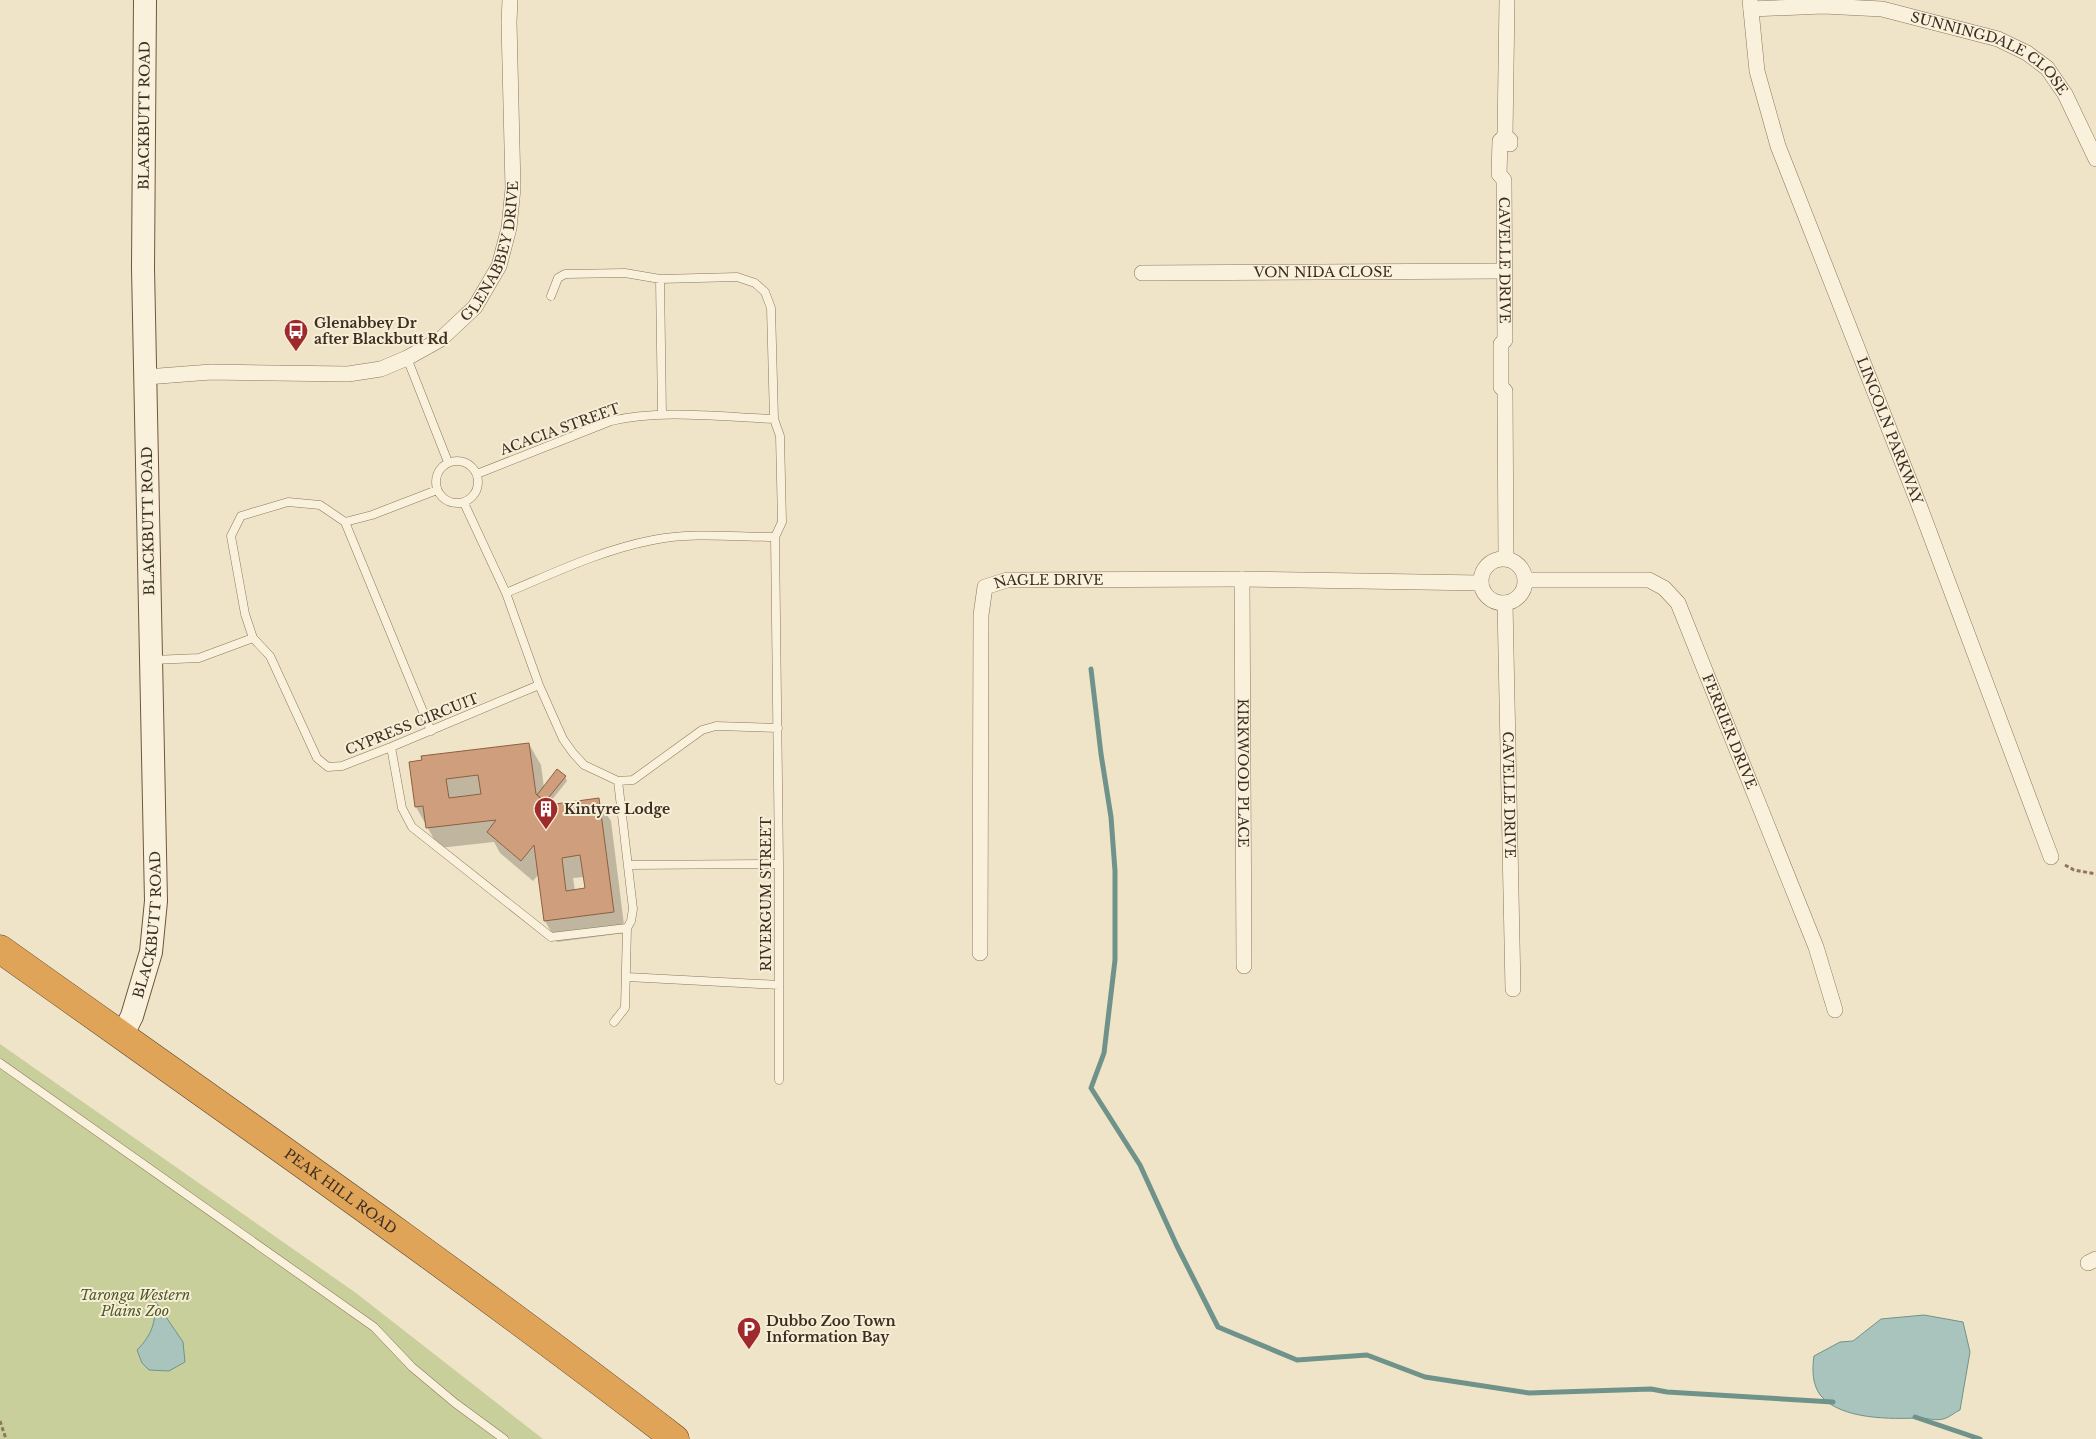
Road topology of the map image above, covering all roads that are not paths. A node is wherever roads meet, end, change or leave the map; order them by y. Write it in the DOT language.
graph roads {
  1 [pos="145,0"];
  2 [pos="510,0"];
  3 [pos="1506,0"];
  4 [pos="1751,4"];
  5 [pos="2096,159"];
  6 [pos="1504,271"];
  7 [pos="1142,273"];
  8 [pos="660,279"];
  9 [pos="550,296"];
  10 [pos="407,358"];
  11 [pos="146,377"];
  12 [pos="662,415"];
  13 [pos="774,419"];
  14 [pos="448,462"];
  15 [pos="477,474"];
  16 [pos="436,490"];
  17 [pos="464,503"];
  18 [pos="346,522"];
  19 [pos="775,537"];
  20 [pos="1506,558"];
  21 [pos="1242,579"];
  22 [pos="1526,580"];
  23 [pos="1481,583"];
  24 [pos="506,593"];
  25 [pos="1504,603"];
  26 [pos="253,638"];
  27 [pos="151,660"];
  28 [pos="538,685"];
  29 [pos="778,728"];
  30 [pos="432,731"];
  31 [pos="391,747"];
  32 [pos="618,781"];
  33 [pos="2051,857"];
  34 [pos="629,864"];
  35 [pos="779,864"];
  36 [pos="626,928"];
  37 [pos="0,949"];
  38 [pos="980,953"];
  39 [pos="1244,966"];
  40 [pos="627,977"];
  41 [pos="779,985"];
  42 [pos="1513,989"];
  43 [pos="1834,1010"];
  44 [pos="614,1022"];
  45 [pos="122,1036"];
  46 [pos="0,1063"];
  47 [pos="779,1080"];
  48 [pos="504,1439"];
  49 [pos="675,1439"];
  1 -- 11 [label="street, BLACKBUTT ROAD"];
  2 -- 10 [label="street, GLENABBEY DRIVE"];
  3 -- 6 [label="street, CAVELLE DRIVE"];
  4 -- 5 [label="street, SUNNINGDALE CLOSE"];
  4 -- 33 [label="street, LINCOLN PARKWAY"];
  6 -- 7 [label="street, VON NIDA CLOSE"];
  6 -- 20 [label="street, CAVELLE DRIVE"];
  8 -- 9 [label="lane, RIVERGUM STREET"];
  8 -- 12 [label="lane"];
  8 -- 13 [label="lane, RIVERGUM STREET"];
  10 -- 11 [label="street, GLENABBEY DRIVE"];
  10 -- 14 [label="lane"];
  11 -- 27 [label="street, BLACKBUTT ROAD"];
  12 -- 13 [label="lane, ACACIA STREET"];
  12 -- 15 [label="lane, ACACIA STREET"];
  13 -- 19 [label="lane, RIVERGUM STREET"];
  14 -- 15 [label="lane"];
  14 -- 16 [label="lane"];
  15 -- 17 [label="lane"];
  16 -- 17 [label="lane"];
  16 -- 18 [label="lane"];
  17 -- 24 [label="lane"];
  18 -- 26 [label="lane, CYPRESS CIRCUIT"];
  18 -- 30 [label="lane"];
  19 -- 24 [label="lane"];
  19 -- 29 [label="lane, RIVERGUM STREET"];
  20 -- 22 [label="street"];
  20 -- 23 [label="street"];
  21 -- 23 [label="street, NAGLE DRIVE"];
  21 -- 38 [label="street, NAGLE DRIVE"];
  21 -- 39 [label="street, KIRKWOOD PLACE"];
  22 -- 25 [label="street"];
  22 -- 43 [label="street, FERRIER DRIVE"];
  23 -- 25 [label="street"];
  24 -- 28 [label="lane"];
  25 -- 42 [label="street, CAVELLE DRIVE"];
  26 -- 27 [label="lane"];
  26 -- 31 [label="lane, CYPRESS CIRCUIT"];
  27 -- 45 [label="street, BLACKBUTT ROAD"];
  28 -- 30 [label="lane, CYPRESS CIRCUIT"];
  28 -- 32 [label="lane"];
  29 -- 32 [label="lane"];
  29 -- 35 [label="lane, RIVERGUM STREET"];
  30 -- 31 [label="lane, CYPRESS CIRCUIT"];
  31 -- 36 [label="lane"];
  32 -- 34 [label="lane"];
  34 -- 35 [label="lane"];
  34 -- 36 [label="lane"];
  35 -- 41 [label="lane, RIVERGUM STREET"];
  36 -- 40 [label="lane"];
  37 -- 45 [label="highway, PEAK HILL ROAD"];
  40 -- 41 [label="lane"];
  40 -- 44 [label="lane"];
  41 -- 47 [label="lane, RIVERGUM STREET"];
  45 -- 49 [label="highway, PEAK HILL ROAD"];
  46 -- 48 [label="lane"];
}
